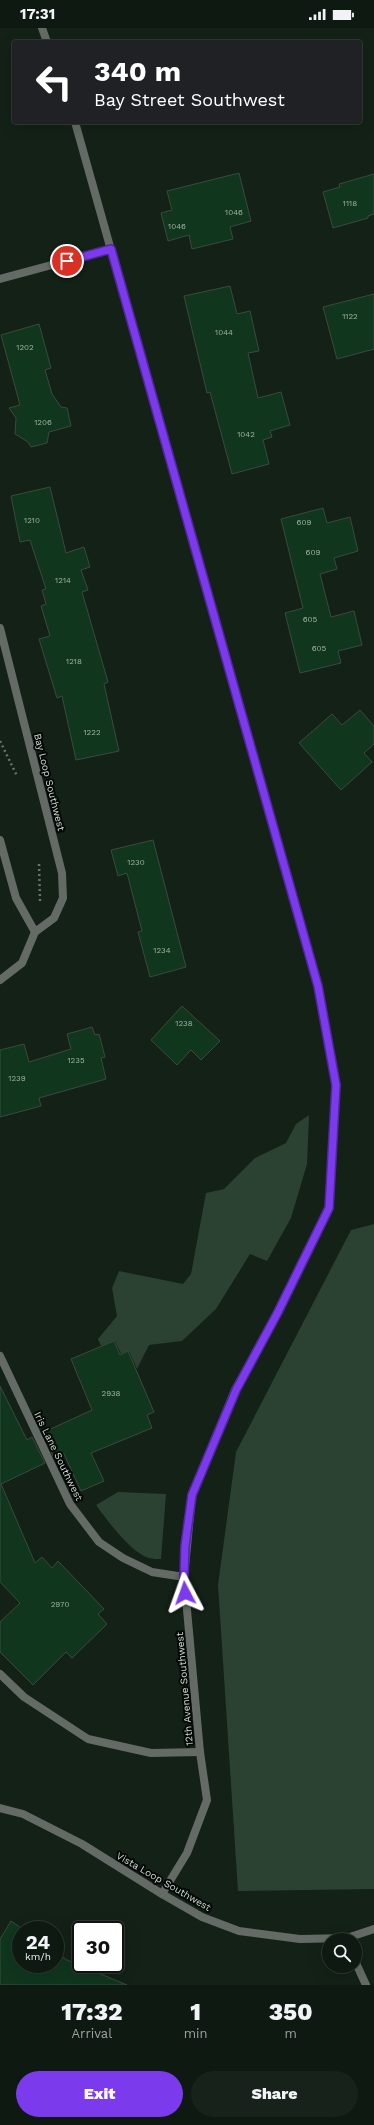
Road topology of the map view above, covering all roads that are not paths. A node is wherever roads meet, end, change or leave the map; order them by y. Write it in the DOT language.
graph roads {
  1 [pos="42,28"];
  2 [pos="46,40"];
  3 [pos="76,124"];
  4 [pos="111,249"];
  5 [pos="0,279"];
  6 [pos="0,628"];
  7 [pos="0,840"];
  8 [pos="35,932"];
  9 [pos="0,980"];
  10 [pos="0,1356"];
  11 [pos="184,1577"];
  12 [pos="0,1674"];
  13 [pos="200,1752"];
  14 [pos="0,1808"];
  15 [pos="162,1894"];
  16 [pos="374,1929"];
  17 [pos="362,1934"];
  18 [pos="322,1939"];
  19 [pos="360,1973"];
  20 [pos="366,1985"];
  1 -- 2 [label="street"];
  3 -- 4 [label="street, 12th Avenue Southwest"];
  4 -- 5 [label="street"];
  4 -- 11 [label="street, 12th Avenue Southwest"];
  6 -- 8 [label="street, Bay Loop Southwest"];
  7 -- 8 [label="street"];
  8 -- 9 [label="street"];
  10 -- 11 [label="street, Iris Lane Southwest"];
  11 -- 13 [label="street, 12th Avenue Southwest"];
  12 -- 13 [label="street"];
  13 -- 15 [label="street, 12th Avenue Southwest"];
  14 -- 15 [label="street, Vista Loop Southwest"];
  15 -- 18 [label="street, Vista Loop Southwest"];
  16 -- 17 [label="street, Vista Loop Southwest"];
  19 -- 20 [label="street"];
}
